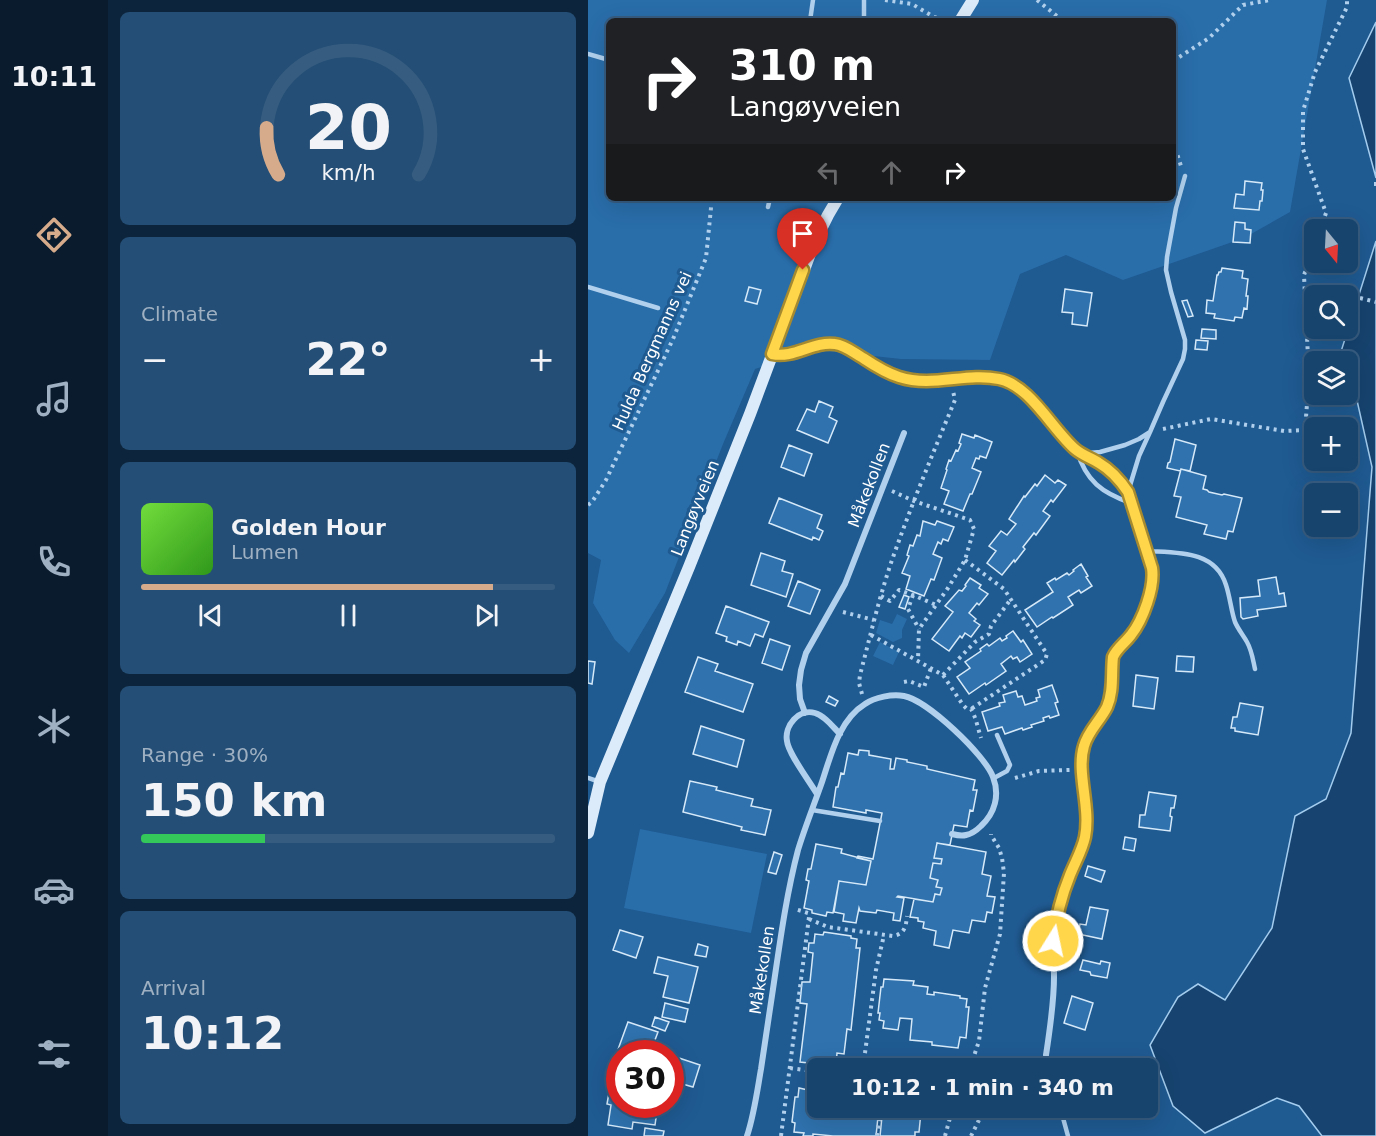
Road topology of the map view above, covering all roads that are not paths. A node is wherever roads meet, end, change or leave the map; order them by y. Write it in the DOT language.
graph roads {
  1 [pos="813,0"];
  2 [pos="864,0"];
  3 [pos="973,0"];
  4 [pos="810,18"];
  5 [pos="864,18"];
  6 [pos="962,18"];
  7 [pos="588,54"];
  8 [pos="606,59"];
  9 [pos="1185,176"];
  10 [pos="769,201"];
  11 [pos="835,201"];
  12 [pos="768,207"];
  13 [pos="588,287"];
  14 [pos="658,308"];
  15 [pos="772,354"];
  16 [pos="1150,432"];
  17 [pos="904,433"];
  18 [pos="1077,451"];
  19 [pos="1128,492"];
  20 [pos="1131,503"];
  21 [pos="1146,551"];
  22 [pos="1255,669"];
  23 [pos="805,713"];
  24 [pos="840,734"];
  25 [pos="997,735"];
  26 [pos="994,778"];
  27 [pos="594,780"];
  28 [pos="817,794"];
  29 [pos="812,810"];
  30 [pos="880,821"];
  31 [pos="588,833"];
  32 [pos="952,834"];
  33 [pos="1046,1055"];
  34 [pos="1047,1058"];
  35 [pos="1063,1118"];
  36 [pos="747,1136"];
  37 [pos="1068,1136"];
  1 -- 4 [label="lane"];
  2 -- 5 [label="lane"];
  3 -- 6 [label="main road"];
  7 -- 8 [label="lane"];
  9 -- 16 [label="lane"];
  10 -- 12 [label="lane"];
  11 -- 15 [label="main road, Langøyveien"];
  13 -- 14 [label="lane, Hulda Bergmanns vei"];
  15 -- 18 [label="street"];
  15 -- 27 [label="main road, Langøyveien"];
  16 -- 18 [label="lane"];
  16 -- 19 [label="lane"];
  17 -- 23 [label="street, Måkekollen"];
  18 -- 19 [label="street"];
  18 -- 20 [label="lane"];
  19 -- 20 [label="street"];
  20 -- 21 [label="street"];
  21 -- 22 [label="lane"];
  21 -- 33 [label="street"];
  23 -- 24 [label="street"];
  23 -- 28 [label="street"];
  24 -- 26 [label="street, Måkekollen"];
  24 -- 28 [label="street, Måkekollen"];
  25 -- 26 [label="lane"];
  26 -- 32 [label="street, Måkekollen"];
  27 -- 31 [label="main road, Langøyveien"];
  28 -- 29 [label="street, Måkekollen"];
  29 -- 30 [label="lane"];
  29 -- 36 [label="street, Måkekollen"];
  33 -- 34 [label="lane"];
  35 -- 37 [label="lane"];
}
